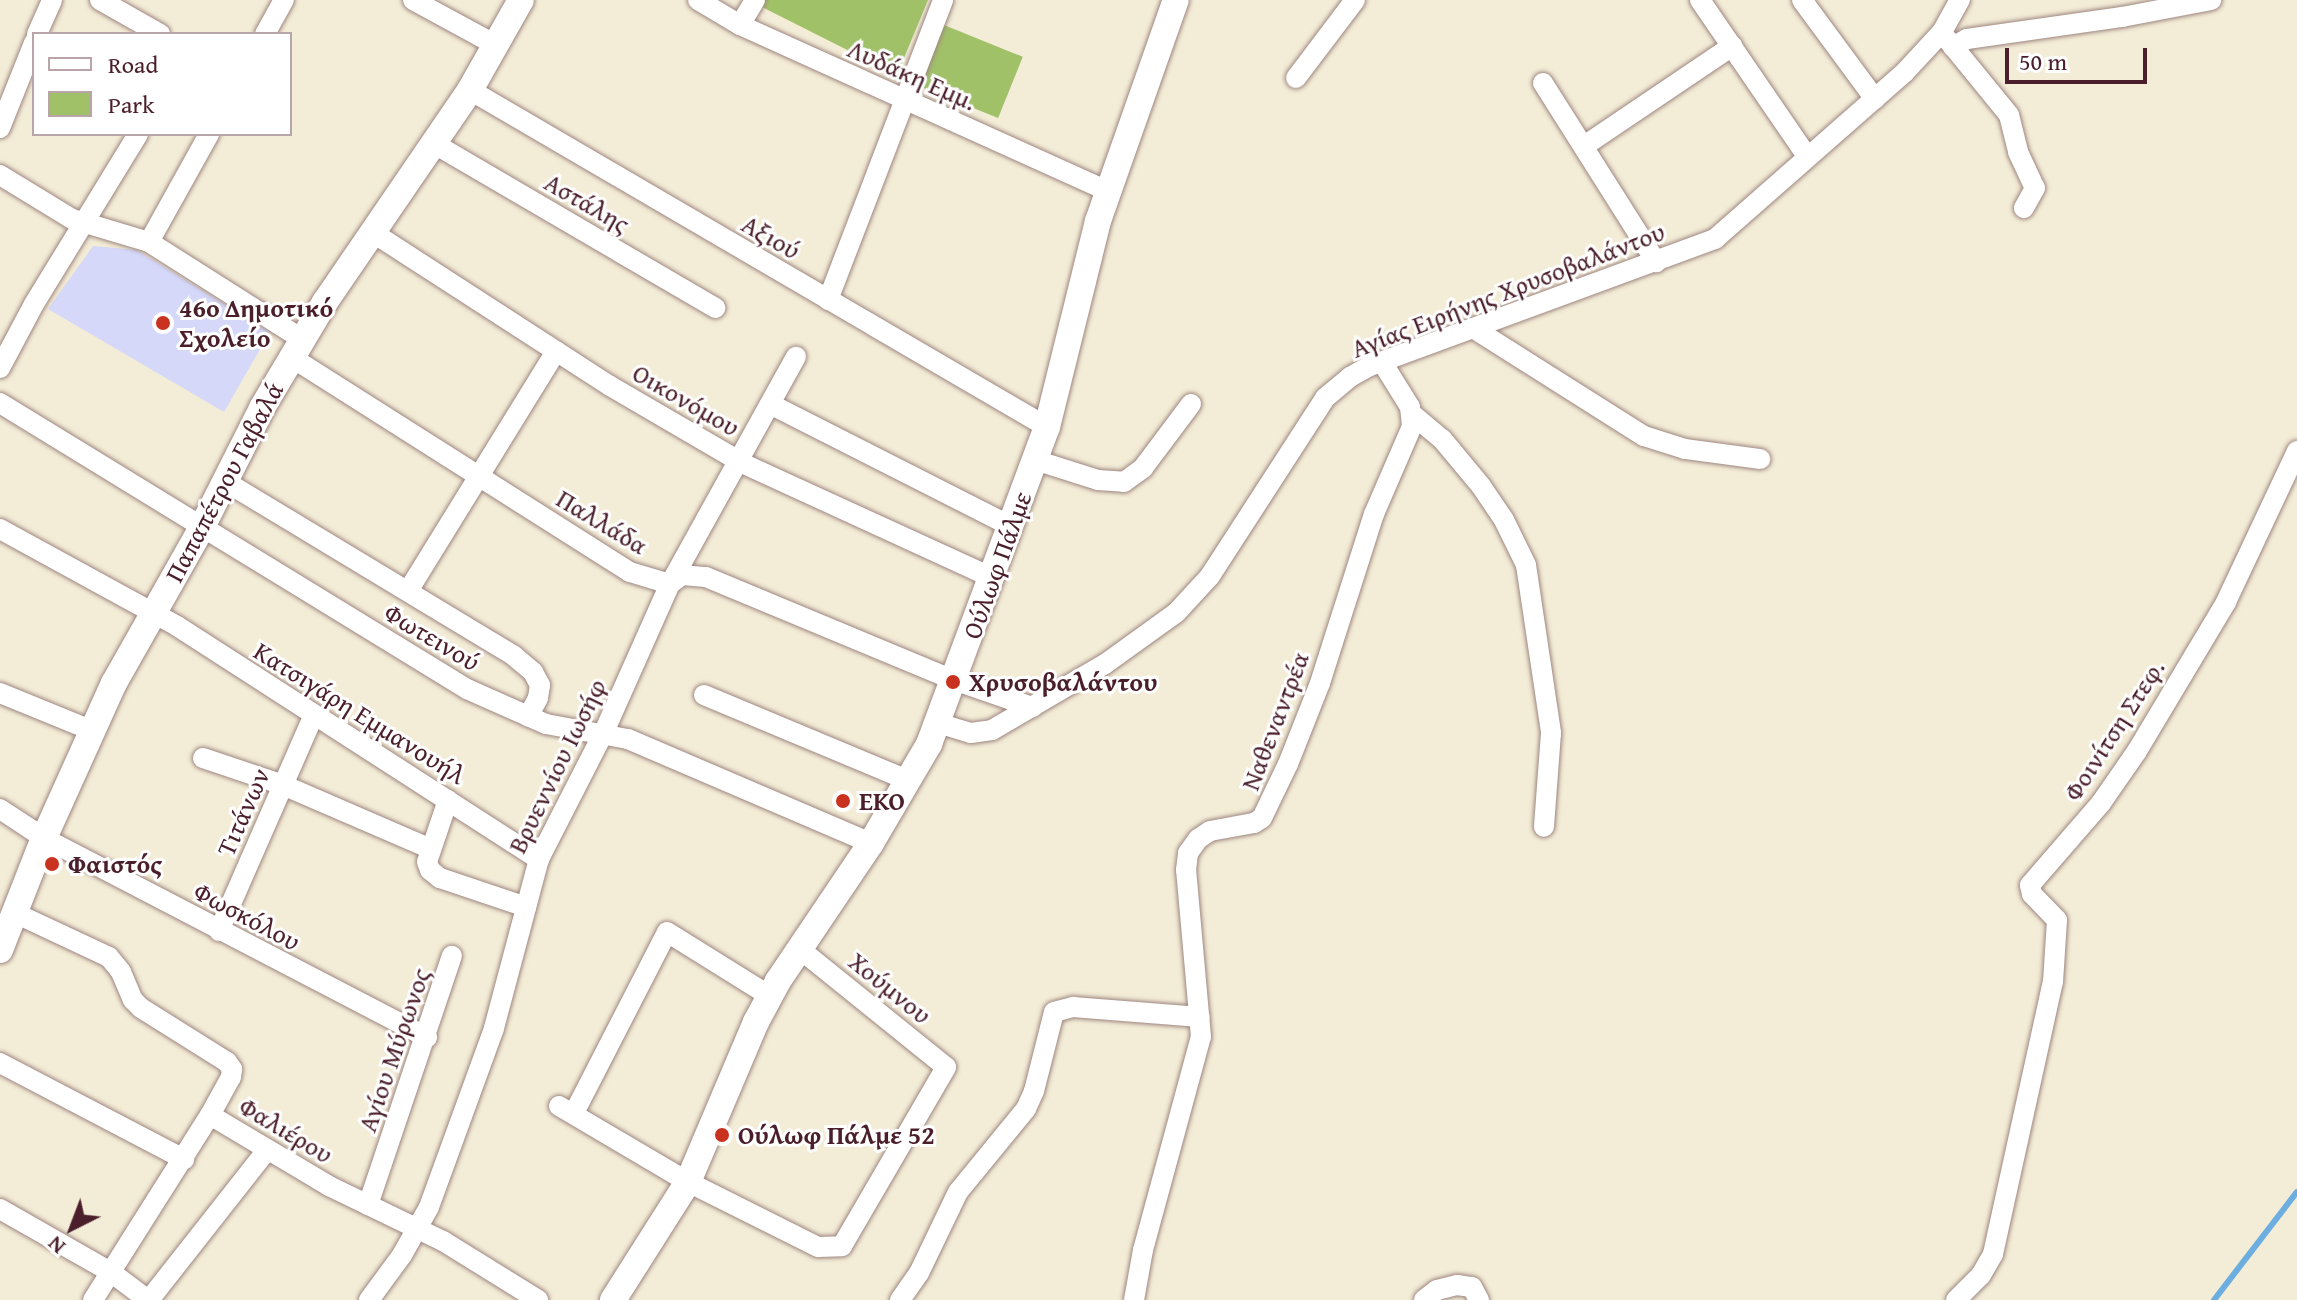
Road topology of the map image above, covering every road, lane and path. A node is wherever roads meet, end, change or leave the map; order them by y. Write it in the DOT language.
graph roads {
  1 [pos="52,0"];
  2 [pos="100,0"];
  3 [pos="284,0"];
  4 [pos="413,0"];
  5 [pos="521,0"];
  6 [pos="698,0"];
  7 [pos="755,0"];
  8 [pos="943,0"];
  9 [pos="1176,0"];
  10 [pos="1355,0"];
  11 [pos="1700,0"];
  12 [pos="1802,0"];
  13 [pos="1960,0"];
  14 [pos="2211,0"];
  15 [pos="740,25"];
  16 [pos="38,32"];
  17 [pos="156,32"];
  18 [pos="266,32"];
  19 [pos="1947,40"];
  20 [pos="496,45"];
  21 [pos="1732,46"];
  22 [pos="32,48"];
  23 [pos="1296,78"];
  24 [pos="1543,83"];
  25 [pos="470,90"];
  26 [pos="1875,99"];
  27 [pos="904,100"];
  28 [pos="0,128"];
  29 [pos="137,136"];
  30 [pos="208,136"];
  31 [pos="433,143"];
  32 [pos="1584,146"];
  33 [pos="1807,156"];
  34 [pos="0,175"];
  35 [pos="1108,191"];
  36 [pos="2024,208"];
  37 [pos="83,224"];
  38 [pos="372,232"];
  39 [pos="149,242"];
  40 [pos="1656,262"];
  41 [pos="828,300"];
  42 [pos="715,308"];
  43 [pos="1473,328"];
  44 [pos="6,340"];
  45 [pos="296,348"];
  46 [pos="556,351"];
  47 [pos="796,357"];
  48 [pos="1382,362"];
  49 [pos="0,368"];
  50 [pos="0,403"];
  51 [pos="770,404"];
  52 [pos="1191,404"];
  53 [pos="1413,415"];
  54 [pos="1047,427"];
  55 [pos="2297,451"];
  56 [pos="1760,459"];
  57 [pos="1035,460"];
  58 [pos="740,462"];
  59 [pos="478,476"];
  60 [pos="226,482"];
  61 [pos="1012,527"];
  62 [pos="0,529"];
  63 [pos="201,529"];
  64 [pos="993,578"];
  65 [pos="670,584"];
  66 [pos="408,591"];
  67 [pos="153,612"];
  68 [pos="954,680"];
  69 [pos="0,693"];
  70 [pos="704,695"];
  71 [pos="1032,707"];
  72 [pos="314,715"];
  73 [pos="528,717"];
  74 [pos="938,723"];
  75 [pos="93,731"];
  76 [pos="604,732"];
  77 [pos="203,758"];
  78 [pos="910,781"];
  79 [pos="283,785"];
  80 [pos="448,800"];
  81 [pos="0,809"];
  82 [pos="1544,827"];
  83 [pos="44,838"];
  84 [pos="871,843"];
  85 [pos="431,849"];
  86 [pos="539,859"];
  87 [pos="526,907"];
  88 [pos="15,913"];
  89 [pos="219,931"];
  90 [pos="800,949"];
  91 [pos="0,950"];
  92 [pos="452,956"];
  93 [pos="770,996"];
  94 [pos="1200,1017"];
  95 [pos="427,1037"];
  96 [pos="0,1063"];
  97 [pos="210,1115"];
  98 [pos="267,1150"];
  99 [pos="184,1159"];
  100 [pos="688,1182"];
  101 [pos="368,1205"];
  102 [pos="0,1209"];
  103 [pos="419,1229"];
  104 [pos="112,1273"];
  105 [pos="93,1300"];
  106 [pos="149,1300"];
  107 [pos="369,1300"];
  108 [pos="538,1300"];
  109 [pos="613,1300"];
  110 [pos="900,1300"];
  111 [pos="1134,1300"];
  112 [pos="1424,1300"];
  113 [pos="1479,1300"];
  114 [pos="1956,1300"];
  1 -- 16 [label="street"];
  2 -- 17 [label="street"];
  3 -- 18 [label="street"];
  4 -- 20 [label="street"];
  5 -- 20 [label="street, Παπαπέτρου Γαβαλά"];
  6 -- 15 [label="street, Λυδάκη Εμμ."];
  7 -- 15 [label="street"];
  8 -- 27 [label="street"];
  9 -- 35 [label="street, Ούλωφ Πάλμε"];
  10 -- 23 [label="street"];
  11 -- 21 [label="street"];
  12 -- 26 [label="street"];
  13 -- 19 [label="street, Αγίας Ειρήνης Χρυσοβαλάντου"];
  14 -- 19 [label="street"];
  15 -- 27 [label="street, Λυδάκη Εμμ."];
  19 -- 26 [label="street, Αγίας Ειρήνης Χρυσοβαλάντου"];
  19 -- 36 [label="street"];
  20 -- 25 [label="street, Παπαπέτρου Γαβαλά"];
  21 -- 32 [label="street"];
  21 -- 33 [label="street"];
  22 -- 28 [label="street"];
  24 -- 32 [label="street"];
  25 -- 31 [label="street, Παπαπέτρου Γαβαλά"];
  25 -- 41 [label="street, Αξιού"];
  26 -- 33 [label="street, Αγίας Ειρήνης Χρυσοβαλάντου"];
  27 -- 35 [label="street, Λυδάκη Εμμ."];
  27 -- 41 [label="street"];
  29 -- 37 [label="street"];
  30 -- 39 [label="street"];
  31 -- 38 [label="street, Παπαπέτρου Γαβαλά"];
  31 -- 42 [label="street, Αστάλης"];
  32 -- 40 [label="street"];
  33 -- 40 [label="street, Αγίας Ειρήνης Χρυσοβαλάντου"];
  34 -- 37 [label="street, Παλλάδα"];
  35 -- 54 [label="street, Ούλωφ Πάλμε"];
  37 -- 39 [label="street, Παλλάδα"];
  37 -- 44 [label="street"];
  38 -- 45 [label="street, Παπαπέτρου Γαβαλά"];
  38 -- 46 [label="street, Οικονόμου"];
  39 -- 45 [label="street, Παλλάδα"];
  40 -- 43 [label="street, Αγίας Ειρήνης Χρυσοβαλάντου"];
  41 -- 54 [label="street, Αξιού"];
  43 -- 48 [label="street, Αγίας Ειρήνης Χρυσοβαλάντου"];
  43 -- 56 [label="street"];
  44 -- 49 [label="street"];
  45 -- 59 [label="street, Παλλάδα"];
  45 -- 60 [label="street, Παπαπέτρου Γαβαλά"];
  46 -- 58 [label="street, Οικονόμου"];
  46 -- 59 [label="street"];
  47 -- 51 [label="street, Βρυεννίου Ιωσήφ"];
  48 -- 53 [label="street"];
  48 -- 71 [label="street, Αγίας Ειρήνης Χρυσοβαλάντου"];
  50 -- 63 [label="street, Φωτεινού"];
  51 -- 58 [label="street, Βρυεννίου Ιωσήφ"];
  51 -- 61 [label="street"];
  52 -- 57 [label="street"];
  53 -- 82 [label="street"];
  53 -- 94 [label="street, Ναθεναντρέα"];
  54 -- 57 [label="street, Ούλωφ Πάλμε"];
  55 -- 114 [label="street, Φοινίτση Στεφ."];
  57 -- 61 [label="street, Ούλωφ Πάλμε"];
  58 -- 64 [label="street, Οικονόμου"];
  58 -- 65 [label="street, Βρυεννίου Ιωσήφ"];
  59 -- 65 [label="street, Παλλάδα"];
  59 -- 66 [label="street"];
  60 -- 63 [label="street, Παπαπέτρου Γαβαλά"];
  60 -- 66 [label="street"];
  61 -- 64 [label="street, Ούλωφ Πάλμε"];
  62 -- 67 [label="street, Κατσιγάρη Εμμανουήλ"];
  63 -- 67 [label="street, Παπαπέτρου Γαβαλά"];
  63 -- 73 [label="street, Φωτεινού"];
  64 -- 68 [label="street, Ούλωφ Πάλμε"];
  65 -- 68 [label="street, Παλλάδα"];
  65 -- 76 [label="street, Βρυεννίου Ιωσήφ"];
  66 -- 73 [label="street"];
  67 -- 72 [label="street, Κατσιγάρη Εμμανουήλ"];
  67 -- 75 [label="street, Παπαπέτρου Γαβαλά"];
  68 -- 71 [label="street, Παλλάδα"];
  68 -- 74 [label="street, Ούλωφ Πάλμε"];
  69 -- 75 [label="street"];
  70 -- 78 [label="street"];
  71 -- 74 [label="street, Αγίας Ειρήνης Χρυσοβαλάντου"];
  72 -- 79 [label="street, Τιτάνων"];
  72 -- 80 [label="street, Κατσιγάρη Εμμανουήλ"];
  73 -- 76 [label="street, Φωτεινού"];
  74 -- 78 [label="street, Ούλωφ Πάλμε"];
  75 -- 83 [label="street, Παπαπέτρου Γαβαλά"];
  76 -- 84 [label="street, Φωτεινού"];
  76 -- 86 [label="street, Βρυεννίου Ιωσήφ"];
  77 -- 79 [label="street"];
  78 -- 84 [label="street, Ούλωφ Πάλμε"];
  79 -- 85 [label="street"];
  79 -- 89 [label="street, Τιτάνων"];
  80 -- 85 [label="street"];
  80 -- 86 [label="street, Κατσιγάρη Εμμανουήλ"];
  81 -- 83 [label="street, Φωσκόλου"];
  83 -- 88 [label="street, Παπαπέτρου Γαβαλά"];
  83 -- 89 [label="street, Φωσκόλου"];
  84 -- 90 [label="street, Ούλωφ Πάλμε"];
  85 -- 87 [label="street"];
  86 -- 87 [label="street, Βρυεννίου Ιωσήφ"];
  87 -- 103 [label="street, Βρυεννίου Ιωσήφ"];
  88 -- 91 [label="street, Παπαπέτρου Γαβαλά"];
  88 -- 97 [label="street, Φαλιέρου"];
  89 -- 95 [label="street, Φωσκόλου"];
  90 -- 93 [label="street, Ούλωφ Πάλμε"];
  90 -- 100 [label="street, Χούμνου"];
  92 -- 95 [label="street, Αγίου Μύρωνος"];
  93 -- 100 [label="street, Ούλωφ Πάλμε"];
  93 -- 100 [label="street"];
  94 -- 110 [label="street"];
  94 -- 111 [label="street, Ναθεναντρέα"];
  95 -- 101 [label="street, Αγίου Μύρωνος"];
  96 -- 99 [label="street"];
  97 -- 98 [label="street, Φαλιέρου"];
  97 -- 99 [label="street"];
  98 -- 101 [label="street, Φαλιέρου"];
  98 -- 106 [label="street"];
  99 -- 104 [label="street"];
  100 -- 109 [label="street, Ούλωφ Πάλμε"];
  101 -- 103 [label="street, Φαλιέρου"];
  102 -- 104 [label="street"];
  103 -- 107 [label="street, Βρυεννίου Ιωσήφ"];
  103 -- 108 [label="street, Φαλιέρου"];
  104 -- 105 [label="street"];
  104 -- 106 [label="street"];
  112 -- 113 [label="street"];
}
